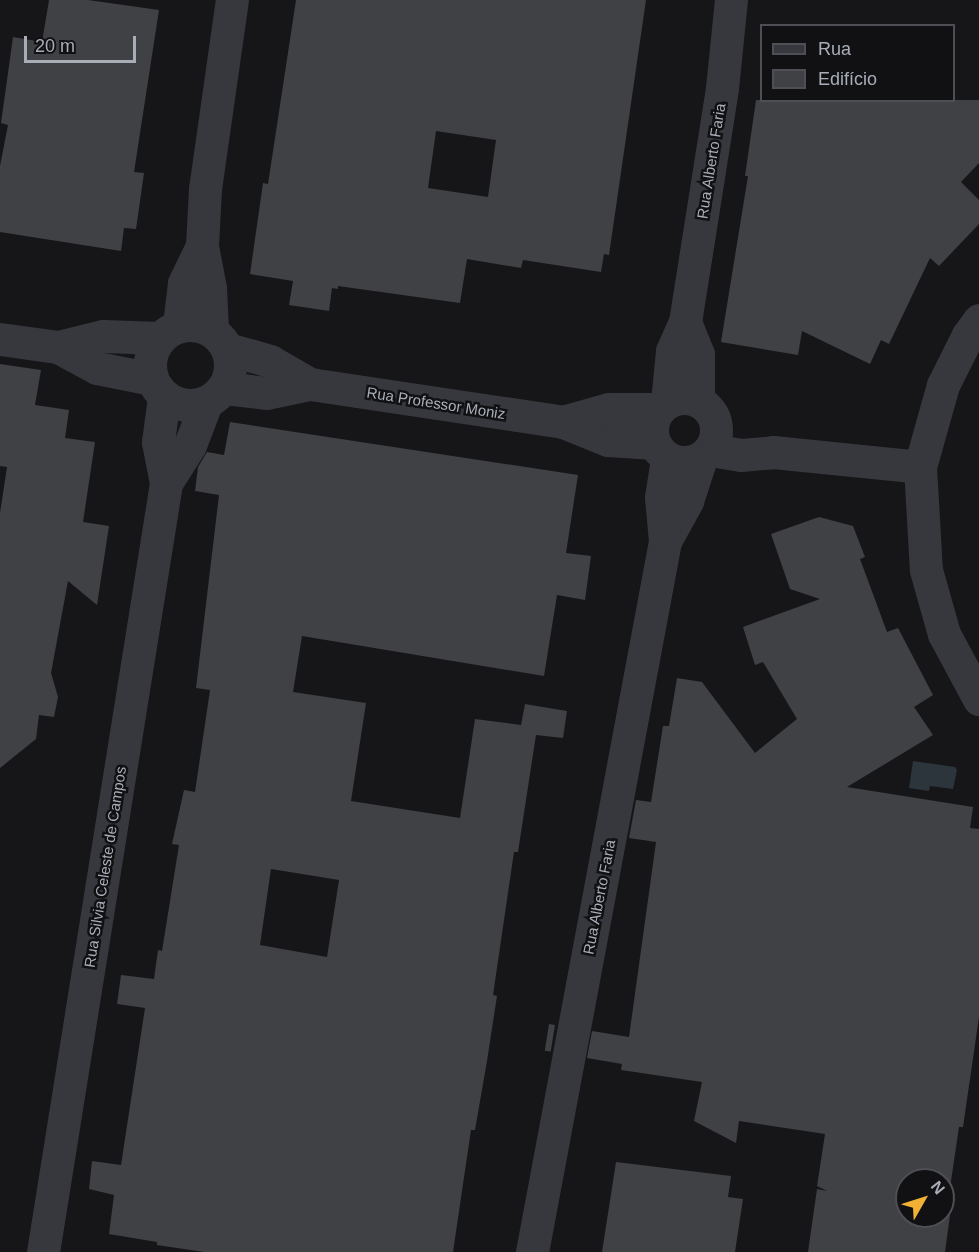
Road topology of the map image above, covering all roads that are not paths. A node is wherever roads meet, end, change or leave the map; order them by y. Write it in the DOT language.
graph roads {
  1 [pos="232,0"];
  2 [pos="731,0"];
  3 [pos="202,246"];
  4 [pos="979,320"];
  5 [pos="170,332"];
  6 [pos="0,339"];
  7 [pos="220,340"];
  8 [pos="58,347"];
  9 [pos="310,384"];
  10 [pos="158,388"];
  11 [pos="215,396"];
  12 [pos="563,422"];
  13 [pos="692,423"];
  14 [pos="661,451"];
  15 [pos="920,467"];
  16 [pos="166,483"];
  17 [pos="666,541"];
  18 [pos="979,699"];
  19 [pos="43,1252"];
  20 [pos="532,1252"];
  1 -- 3 [label="street"];
  2 -- 13 [label="street, Rua Alberto Faria"];
  3 -- 5 [label="street"];
  3 -- 7 [label="street"];
  4 -- 15 [label="street"];
  5 -- 7 [label="street"];
  5 -- 8 [label="street"];
  5 -- 10 [label="street"];
  6 -- 8 [label="street"];
  7 -- 9 [label="street, Rua Professor Moniz"];
  7 -- 11 [label="street"];
  8 -- 10 [label="street"];
  9 -- 11 [label="street, Rua Professor Moniz"];
  9 -- 12 [label="street, Rua Professor Moniz"];
  10 -- 11 [label="street"];
  10 -- 16 [label="street, Rua Silvia Celeste de Campos"];
  11 -- 16 [label="street, Rua Silvia Celeste de Campos"];
  12 -- 13 [label="street, Rua Professor Moniz"];
  12 -- 14 [label="street, Rua Professor Moniz"];
  13 -- 14 [label="street, Rua Professor Moniz"];
  13 -- 14 [label="street, Rua Alberto Faria"];
  13 -- 15 [label="street, Rua Professor Moniz"];
  13 -- 17 [label="street, Rua Alberto Faria"];
  14 -- 17 [label="street, Rua Alberto Faria"];
  15 -- 18 [label="street"];
  16 -- 19 [label="street, Rua Silvia Celeste de Campos"];
  17 -- 20 [label="street, Rua Alberto Faria"];
}
